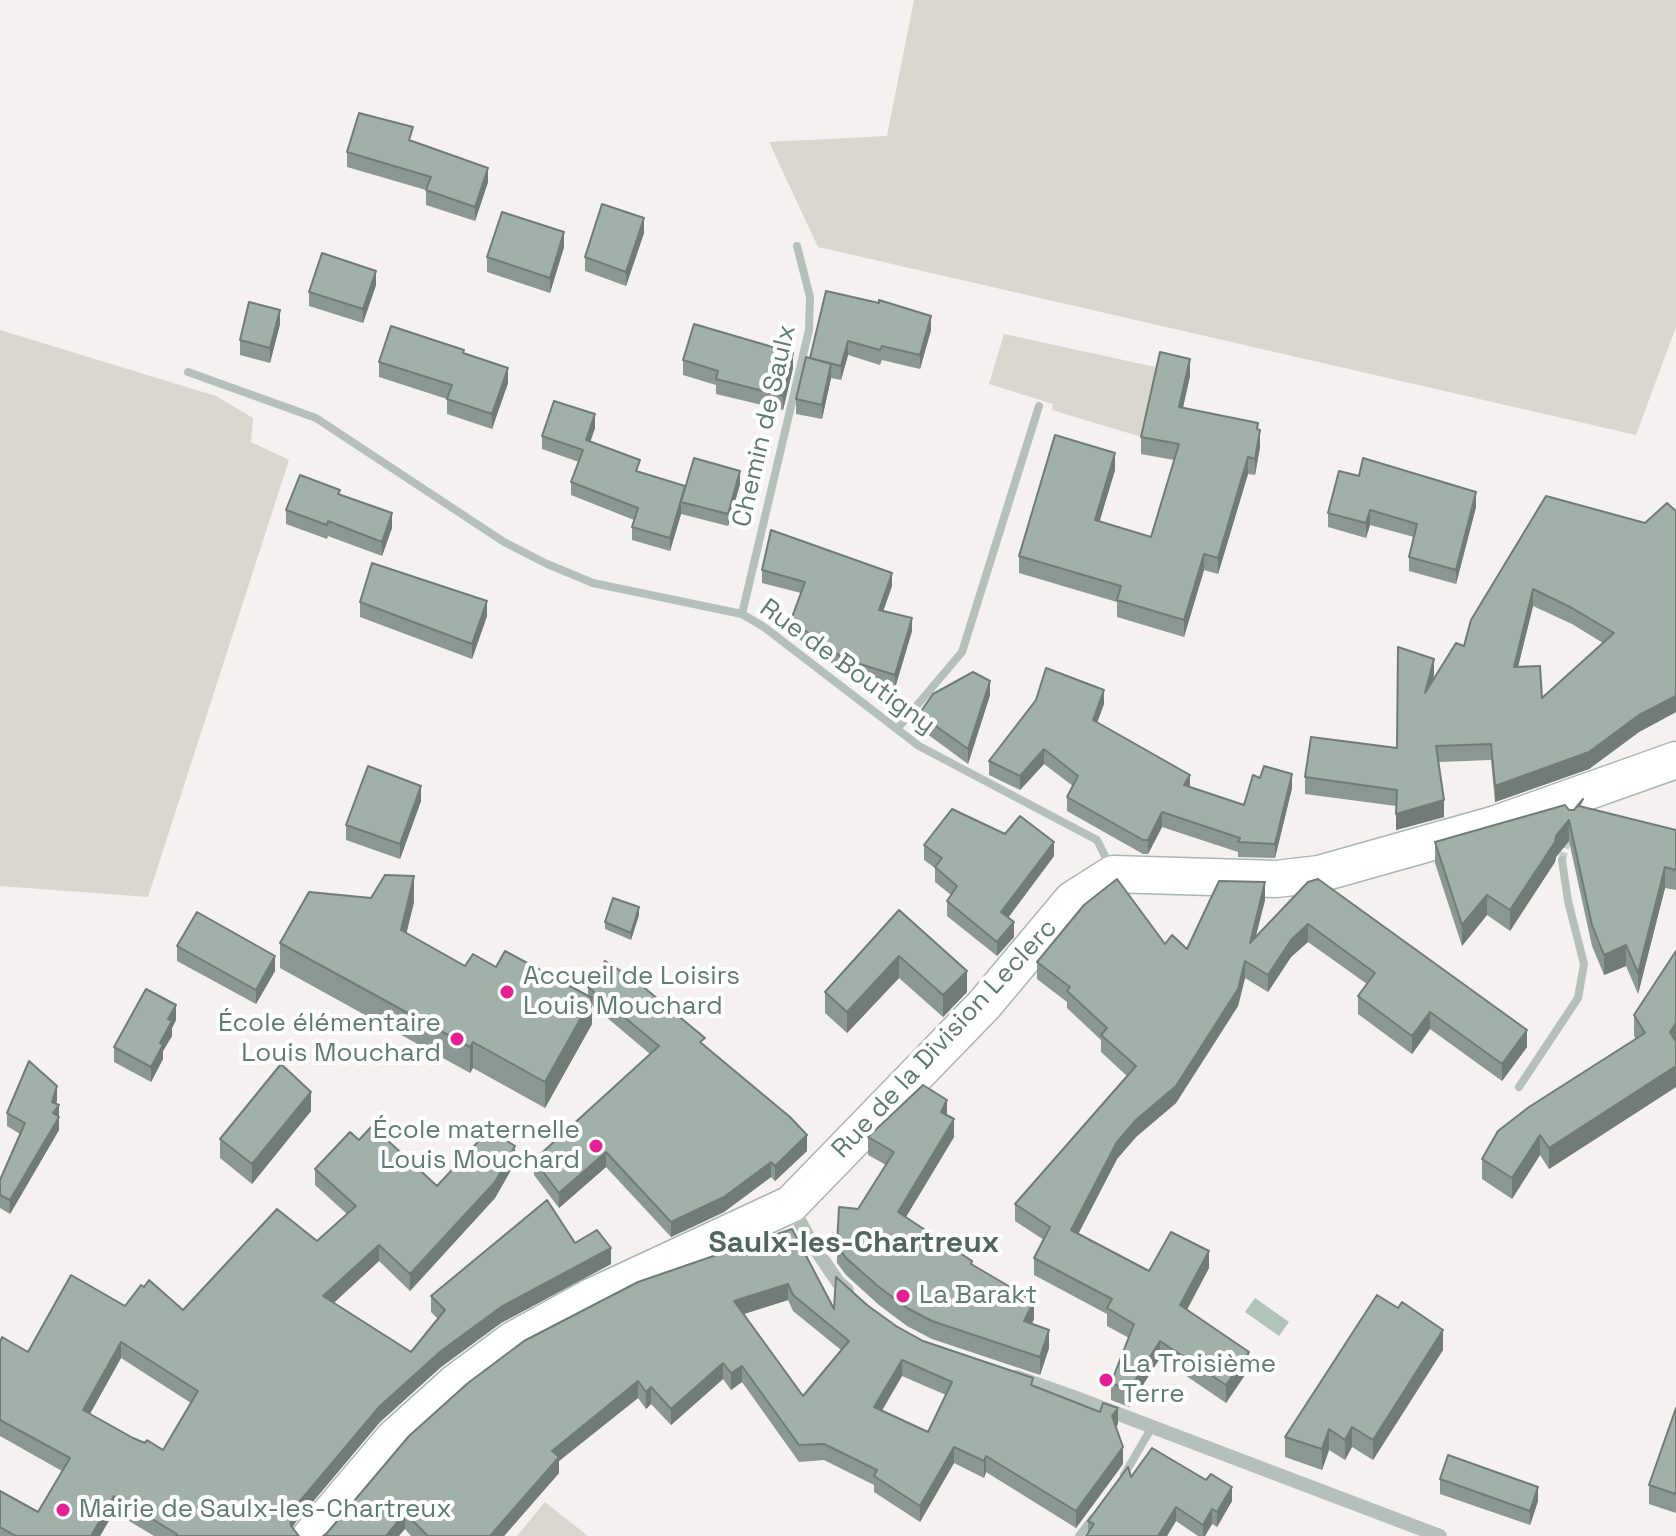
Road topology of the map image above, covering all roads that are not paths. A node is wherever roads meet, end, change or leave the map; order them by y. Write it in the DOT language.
graph roads {
  1 [pos="797,246"];
  2 [pos="188,372"];
  3 [pos="1039,406"];
  4 [pos="742,614"];
  5 [pos="897,729"];
  6 [pos="1676,760"];
  7 [pos="1562,860"];
  8 [pos="1113,874"];
  9 [pos="1519,1087"];
  10 [pos="791,1204"];
  11 [pos="861,1303"];
  12 [pos="1000,1372"];
  13 [pos="1152,1427"];
  14 [pos="1117,1485"];
  15 [pos="1098,1511"];
  16 [pos="311,1536"];
  17 [pos="1079,1536"];
  18 [pos="1440,1536"];
  1 -- 4 [label="street, Chemin de Saulx"];
  2 -- 4 [label="street, Rue de Boutigny"];
  3 -- 5 [label="street"];
  4 -- 5 [label="street, Rue de Boutigny"];
  5 -- 8 [label="street, Rue de Boutigny"];
  6 -- 8 [label="main road"];
  7 -- 9 [label="street"];
  8 -- 10 [label="main road, Rue de la Division Leclerc"];
  10 -- 11 [label="street"];
  10 -- 16 [label="main road, Rue de la Division Leclerc"];
  12 -- 13 [label="street"];
  13 -- 14 [label="street"];
  13 -- 18 [label="street"];
  15 -- 17 [label="street"];
}
